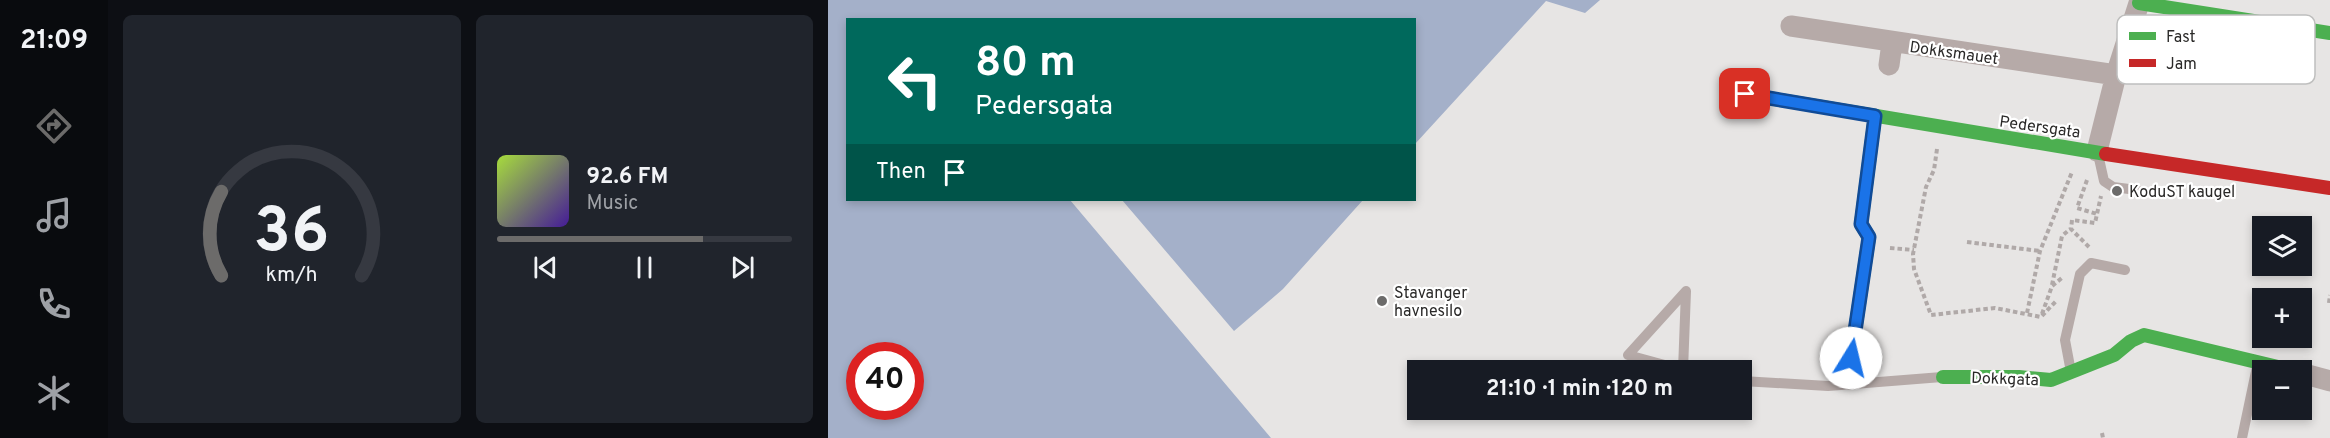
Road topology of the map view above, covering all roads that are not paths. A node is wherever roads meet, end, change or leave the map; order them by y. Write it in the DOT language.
graph roads {
  1 [pos="2139,2"];
  2 [pos="2219,15"];
  3 [pos="1791,26"];
  4 [pos="2315,31"];
  5 [pos="2330,33"];
  6 [pos="1892,43"];
  7 [pos="1889,65"];
  8 [pos="2117,72"];
  9 [pos="2116,75"];
  10 [pos="1745,94"];
  11 [pos="1875,116"];
  12 [pos="2097,151"];
  13 [pos="2330,188"];
  14 [pos="2137,190"];
  15 [pos="2126,270"];
  16 [pos="1851,358"];
  17 [pos="2252,361"];
  18 [pos="1682,370"];
  19 [pos="2071,372"];
  20 [pos="1943,377"];
  21 [pos="2312,377"];
  22 [pos="2330,381"];
  23 [pos="1752,382"];
  24 [pos="2252,390"];
  25 [pos="2242,438"];
  1 -- 2 [label="street"];
  3 -- 6 [label="street, Dokksmauet"];
  4 -- 5 [label="street"];
  6 -- 7 [label="street"];
  6 -- 9 [label="street, Dokksmauet"];
  8 -- 9 [label="street"];
  9 -- 12 [label="street"];
  10 -- 11 [label="street, Pedersgata"];
  11 -- 12 [label="street, Pedersgata"];
  11 -- 16 [label="street"];
  12 -- 13 [label="street, Pedersgata"];
  12 -- 14 [label="lane"];
  15 -- 19 [label="lane"];
  17 -- 19 [label="street, Dokkgata"];
  18 -- 18 [label="lane"];
  19 -- 20 [label="street, Dokkgata"];
  20 -- 23 [label="lane, Dokkgata"];
  21 -- 22 [label="street"];
  24 -- 25 [label="lane"];
}
